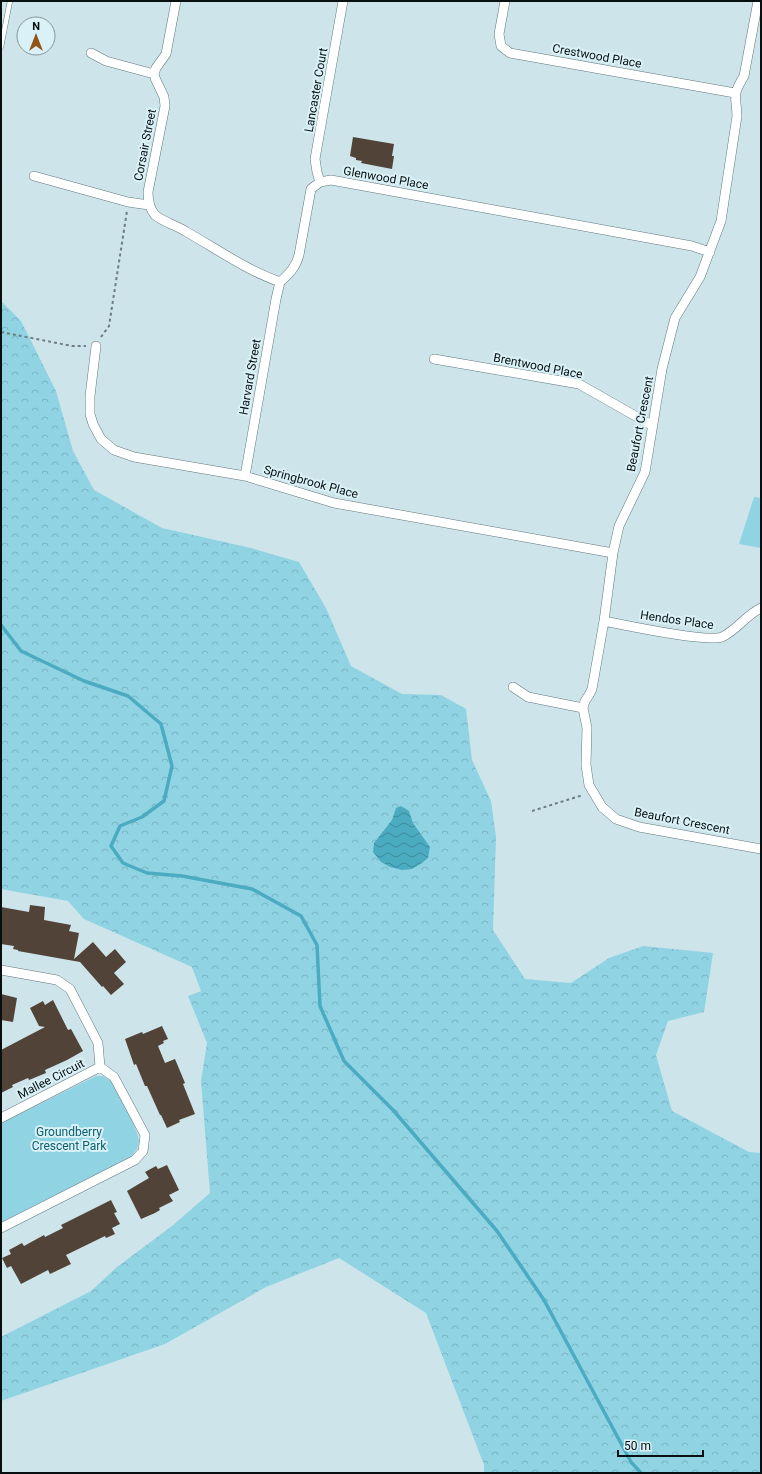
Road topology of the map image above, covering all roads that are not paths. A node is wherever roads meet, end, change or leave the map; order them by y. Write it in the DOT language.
graph roads {
  1 [pos="10,1"];
  2 [pos="176,1"];
  3 [pos="343,1"];
  4 [pos="505,1"];
  5 [pos="758,1"];
  6 [pos="1,47"];
  7 [pos="91,53"];
  8 [pos="154,74"];
  9 [pos="735,93"];
  10 [pos="34,176"];
  11 [pos="320,182"];
  12 [pos="149,205"];
  13 [pos="710,252"];
  14 [pos="280,282"];
  15 [pos="96,346"];
  16 [pos="434,359"];
  17 [pos="653,426"];
  18 [pos="244,476"];
  19 [pos="613,553"];
  20 [pos="761,608"];
  21 [pos="604,621"];
  22 [pos="512,687"];
  23 [pos="583,708"];
  24 [pos="761,849"];
  25 [pos="1,970"];
  26 [pos="100,1067"];
  27 [pos="1,1118"];
  28 [pos="1,1228"];
  1 -- 6 [label="lane"];
  2 -- 8 [label="street"];
  3 -- 11 [label="street, Lancaster Court"];
  4 -- 9 [label="street, Crestwood Place"];
  5 -- 9 [label="street"];
  7 -- 8 [label="street"];
  8 -- 12 [label="street, Corsair Street"];
  9 -- 13 [label="street, Beaufort Crescent"];
  10 -- 12 [label="street"];
  11 -- 13 [label="street, Glenwood Place"];
  11 -- 14 [label="street"];
  12 -- 14 [label="street"];
  13 -- 17 [label="street, Beaufort Crescent"];
  14 -- 18 [label="street, Harvard Street"];
  15 -- 18 [label="street, Springbrook Place"];
  16 -- 17 [label="street, Brentwood Place"];
  17 -- 19 [label="street, Beaufort Crescent"];
  18 -- 19 [label="street, Springbrook Place"];
  19 -- 21 [label="street, Beaufort Crescent"];
  20 -- 21 [label="street, Hendos Place"];
  21 -- 23 [label="street, Beaufort Crescent"];
  22 -- 23 [label="street"];
  23 -- 24 [label="street, Beaufort Crescent"];
  25 -- 26 [label="street, Mallee Circuit"];
  26 -- 27 [label="street, Mallee Circuit"];
  26 -- 28 [label="street"];
}
